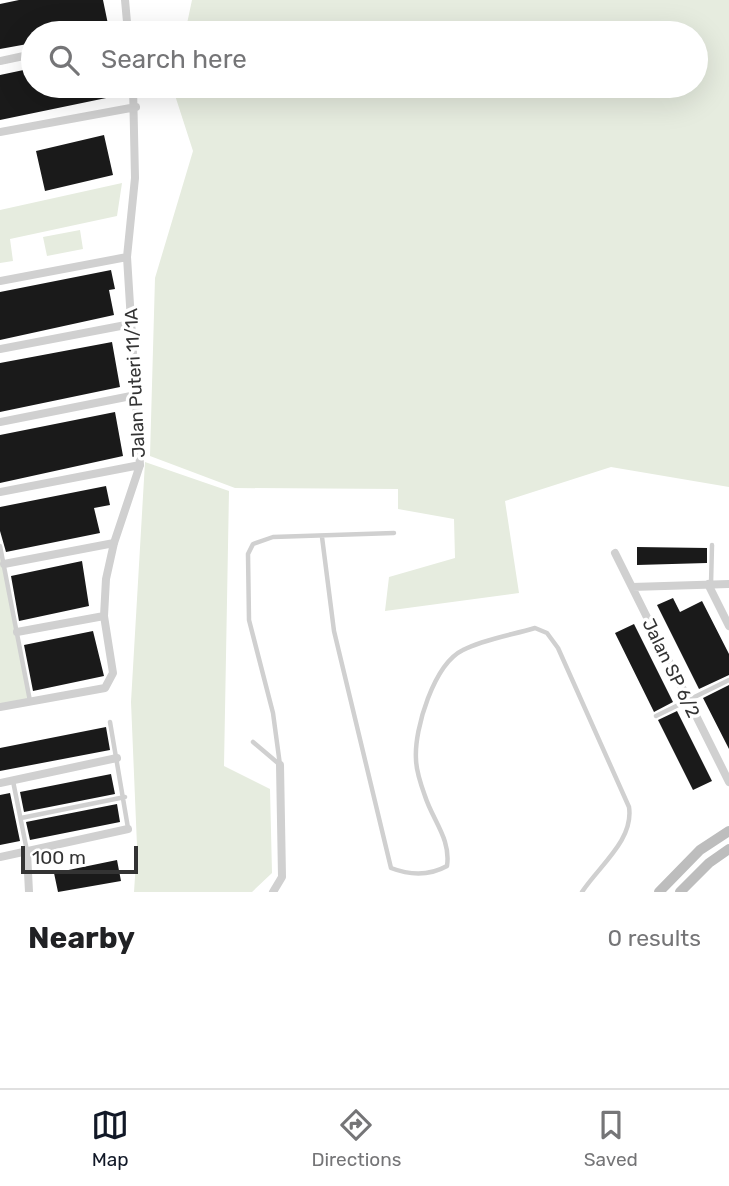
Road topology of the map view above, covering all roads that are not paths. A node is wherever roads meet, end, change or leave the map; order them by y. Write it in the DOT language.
graph roads {
  1 [pos="125,0"];
  2 [pos="127,21"];
  3 [pos="21,57"];
  4 [pos="0,61"];
  5 [pos="134,98"];
  6 [pos="135,107"];
  7 [pos="0,132"];
  8 [pos="127,257"];
  9 [pos="0,281"];
  10 [pos="131,324"];
  11 [pos="0,349"];
  12 [pos="136,394"];
  13 [pos="0,422"];
  14 [pos="140,465"];
  15 [pos="0,492"];
  16 [pos="394,533"];
  17 [pos="322,537"];
  18 [pos="114,543"];
  19 [pos="0,545"];
  20 [pos="712,545"];
  21 [pos="615,553"];
  22 [pos="4,564"];
  23 [pos="710,584"];
  24 [pos="729,584"];
  25 [pos="632,587"];
  26 [pos="104,616"];
  27 [pos="729,626"];
  28 [pos="17,632"];
  29 [pos="729,680"];
  30 [pos="687,700"];
  31 [pos="30,701"];
  32 [pos="0,706"];
  33 [pos="656,716"];
  34 [pos="110,722"];
  35 [pos="253,742"];
  36 [pos="117,758"];
  37 [pos="280,765"];
  38 [pos="13,780"];
  39 [pos="729,782"];
  40 [pos="0,783"];
  41 [pos="125,797"];
  42 [pos="20,818"];
  43 [pos="128,829"];
  44 [pos="729,831"];
  45 [pos="729,849"];
  46 [pos="27,852"];
  47 [pos="0,857"];
  48 [pos="29,892"];
  49 [pos="274,892"];
  50 [pos="582,892"];
  51 [pos="659,892"];
  52 [pos="680,892"];
  1 -- 2 [label="street"];
  3 -- 4 [label="street"];
  5 -- 6 [label="street, Jalan Puteri 11/1A"];
  6 -- 7 [label="street"];
  6 -- 8 [label="street, Jalan Puteri 11/1A"];
  8 -- 9 [label="street"];
  8 -- 10 [label="street, Jalan Puteri 11/1A"];
  10 -- 11 [label="street"];
  10 -- 12 [label="street, Jalan Puteri 11/1A"];
  12 -- 13 [label="street"];
  12 -- 14 [label="street, Jalan Puteri 11/1A"];
  14 -- 15 [label="street"];
  14 -- 18 [label="street, Jalan Puteri 11/1A"];
  16 -- 17 [label="lane"];
  17 -- 37 [label="lane"];
  17 -- 50 [label="lane"];
  18 -- 22 [label="street"];
  18 -- 26 [label="street, Jalan Puteri 11/1A"];
  19 -- 22 [label="lane"];
  20 -- 23 [label="lane"];
  21 -- 25 [label="street, Jalan SP 6/2"];
  22 -- 28 [label="lane"];
  23 -- 24 [label="street"];
  23 -- 25 [label="street"];
  23 -- 27 [label="street"];
  25 -- 30 [label="street, Jalan SP 6/2"];
  26 -- 28 [label="street"];
  26 -- 31 [label="street, Jalan Puteri 11/1A"];
  28 -- 31 [label="lane"];
  29 -- 30 [label="lane"];
  30 -- 33 [label="lane"];
  30 -- 39 [label="street, Jalan SP 6/2"];
  31 -- 32 [label="street, Jalan Puteri 11/1A"];
  34 -- 36 [label="lane"];
  35 -- 37 [label="lane"];
  36 -- 38 [label="street"];
  36 -- 41 [label="lane"];
  37 -- 49 [label="street"];
  38 -- 40 [label="street"];
  38 -- 42 [label="lane"];
  41 -- 42 [label="lane"];
  41 -- 43 [label="lane"];
  42 -- 46 [label="lane"];
  43 -- 46 [label="street"];
  44 -- 51 [label="street"];
  45 -- 52 [label="street"];
  46 -- 47 [label="street"];
  46 -- 48 [label="street"];
}
